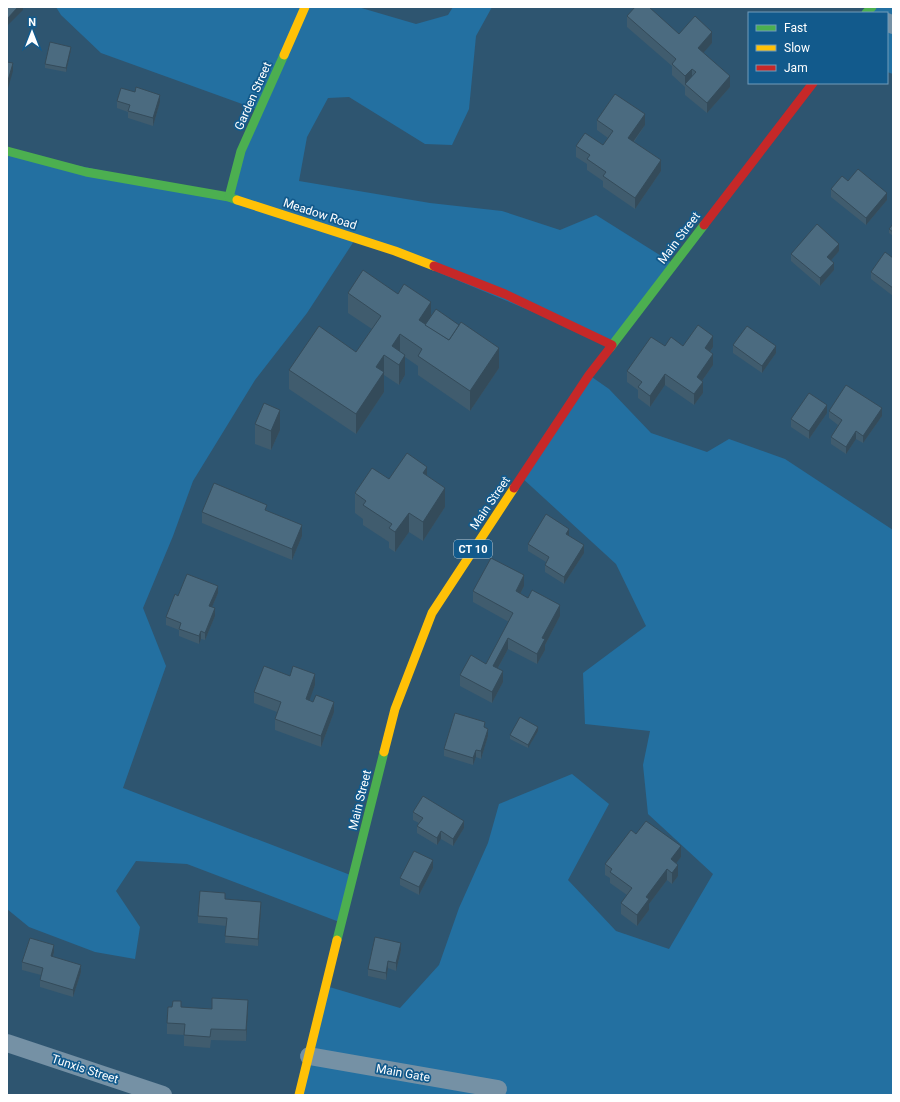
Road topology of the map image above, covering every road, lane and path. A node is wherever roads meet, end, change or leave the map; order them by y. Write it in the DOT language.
graph roads {
  1 [pos="305,7"];
  2 [pos="812,84"];
  3 [pos="7,151"];
  4 [pos="229,197"];
  5 [pos="612,345"];
  6 [pos="7,1043"];
  7 [pos="308,1056"];
  8 [pos="498,1089"];
  9 [pos="163,1095"];
  10 [pos="299,1095"];
  1 -- 4 [label="main road, Garden Street"];
  2 -- 5 [label="main road, Main Street / CT 10"];
  3 -- 4 [label="main road, Meadow Road"];
  4 -- 5 [label="main road, Meadow Road"];
  5 -- 7 [label="main road, Main Street / CT 10"];
  6 -- 9 [label="street, Tunxis Street"];
  7 -- 8 [label="street, Main Gate"];
  7 -- 10 [label="main road, Main Street / CT 10"];
}
